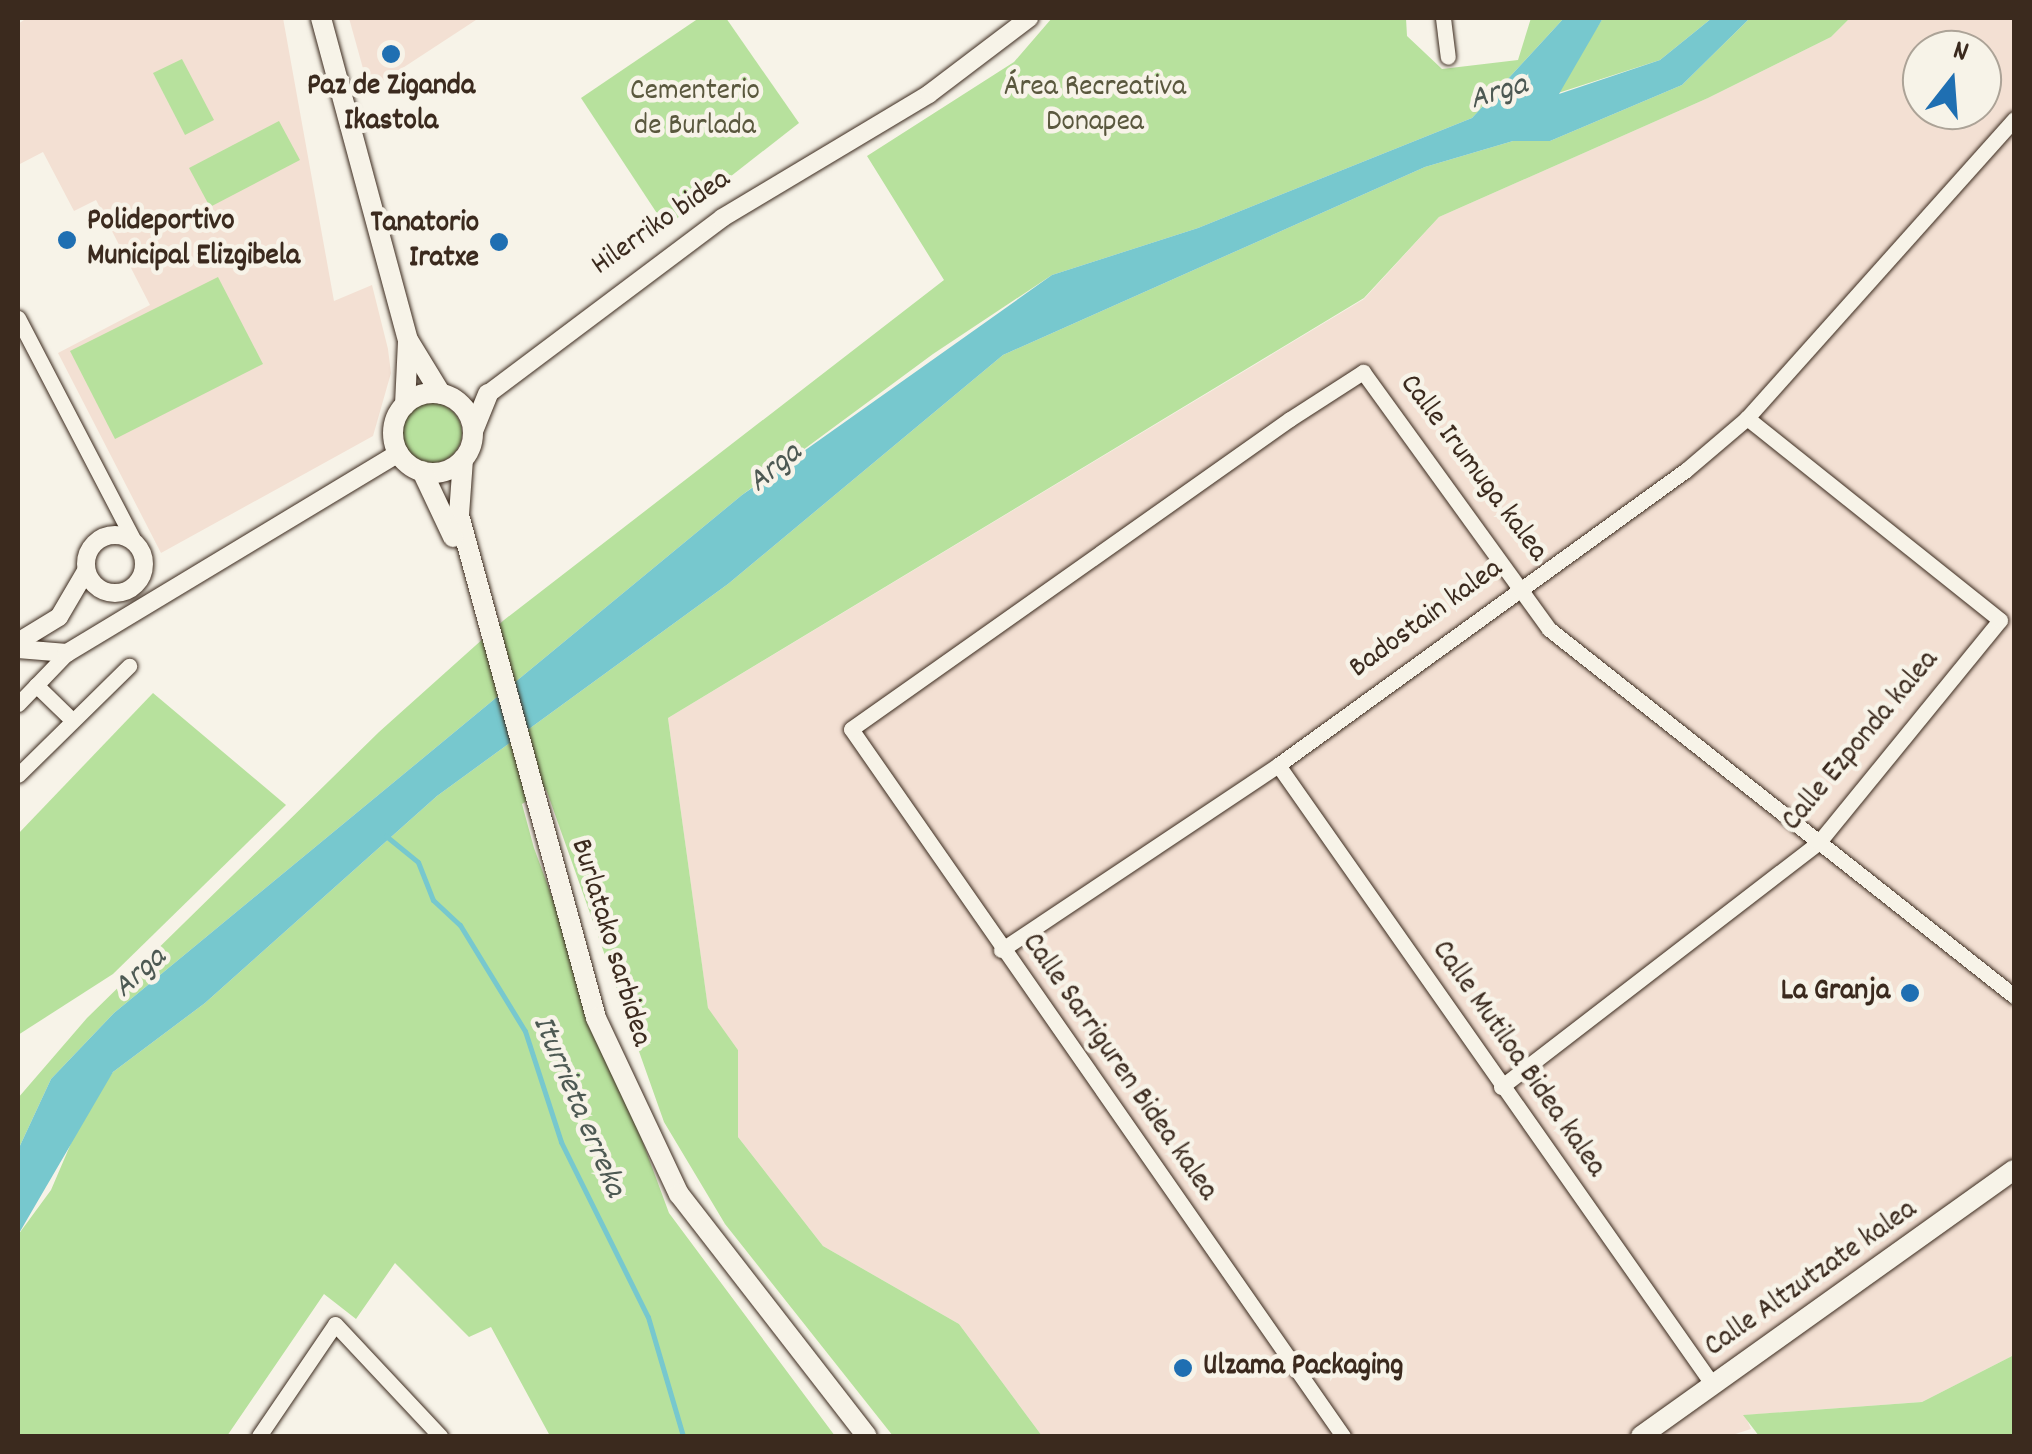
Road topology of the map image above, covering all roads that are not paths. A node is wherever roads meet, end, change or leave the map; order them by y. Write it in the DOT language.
graph roads {
  1 [pos="321,18"];
  2 [pos="1030,18"];
  3 [pos="1443,18"];
  4 [pos="1448,57"];
  5 [pos="2014,118"];
  6 [pos="18,318"];
  7 [pos="408,340"];
  8 [pos="488,394"];
  9 [pos="446,396"];
  10 [pos="405,405"];
  11 [pos="1747,418"];
  12 [pos="473,431"];
  13 [pos="399,453"];
  14 [pos="463,459"];
  15 [pos="422,472"];
  16 [pos="135,543"];
  17 [pos="144,566"];
  18 [pos="86,571"];
  19 [pos="1523,583"];
  20 [pos="174,585"];
  21 [pos="137,595"];
  22 [pos="478,612"];
  23 [pos="18,646"];
  24 [pos="67,653"];
  25 [pos="128,666"];
  26 [pos="36,685"];
  27 [pos="18,704"];
  28 [pos="71,719"];
  29 [pos="851,729"];
  30 [pos="1278,765"];
  31 [pos="18,775"];
  32 [pos="532,816"];
  33 [pos="1819,842"];
  34 [pos="1001,950"];
  35 [pos="2014,996"];
  36 [pos="1500,1088"];
  37 [pos="2014,1170"];
  38 [pos="1713,1385"];
  39 [pos="259,1436"];
  40 [pos="440,1436"];
  41 [pos="850,1436"];
  42 [pos="867,1436"];
  43 [pos="1344,1436"];
  44 [pos="1641,1436"];
  1 -- 7 [label="main road"];
  2 -- 8 [label="street, Hilerriko bidea"];
  3 -- 4 [label="street"];
  5 -- 11 [label="street, Badostain kalea"];
  6 -- 16 [label="street"];
  7 -- 9 [label="main road"];
  7 -- 10 [label="main road"];
  8 -- 9 [label="main road, Hilerriko bidea"];
  8 -- 12 [label="main road"];
  9 -- 10 [label="main road"];
  9 -- 12 [label="main road"];
  10 -- 13 [label="main road"];
  11 -- 19 [label="street, Badostain kalea"];
  11 -- 33 [label="street, Calle Ezponda kalea"];
  12 -- 14 [label="main road"];
  13 -- 15 [label="main road"];
  13 -- 20 [label="street"];
  14 -- 15 [label="main road"];
  14 -- 22 [label="main road, Burlatako sarbidea"];
  15 -- 22 [label="main road, Burlatako sarbidea"];
  16 -- 17 [label="street"];
  16 -- 18 [label="street"];
  17 -- 20 [label="street"];
  17 -- 21 [label="street"];
  18 -- 21 [label="street"];
  18 -- 23 [label="street"];
  19 -- 29 [label="street, Calle Irumuga kalea"];
  19 -- 30 [label="street, Badostain kalea"];
  19 -- 33 [label="street, Calle Irumuga kalea"];
  20 -- 21 [label="street"];
  21 -- 24 [label="street"];
  22 -- 32 [label="main road, Burlatako sarbidea"];
  23 -- 24 [label="street"];
  24 -- 26 [label="street"];
  25 -- 28 [label="street"];
  26 -- 27 [label="street"];
  26 -- 28 [label="street"];
  28 -- 31 [label="street"];
  29 -- 34 [label="street, Calle Sarriguren Bidea kalea"];
  30 -- 34 [label="street, Badostain kalea"];
  30 -- 36 [label="street, Calle Mutiloa Bidea kalea"];
  32 -- 41 [label="main road, Burlatako sarbidea"];
  32 -- 42 [label="main road, Burlatako sarbidea"];
  33 -- 35 [label="street, Calle Irumuga kalea"];
  33 -- 36 [label="street, Calle Ezponda kalea"];
  34 -- 43 [label="street, Calle Sarriguren Bidea kalea"];
  36 -- 38 [label="street, Calle Mutiloa Bidea kalea"];
  37 -- 38 [label="main road, Calle Altzutzate kalea"];
  38 -- 44 [label="main road, Calle Altzutzate kalea"];
  39 -- 40 [label="street"];
}
